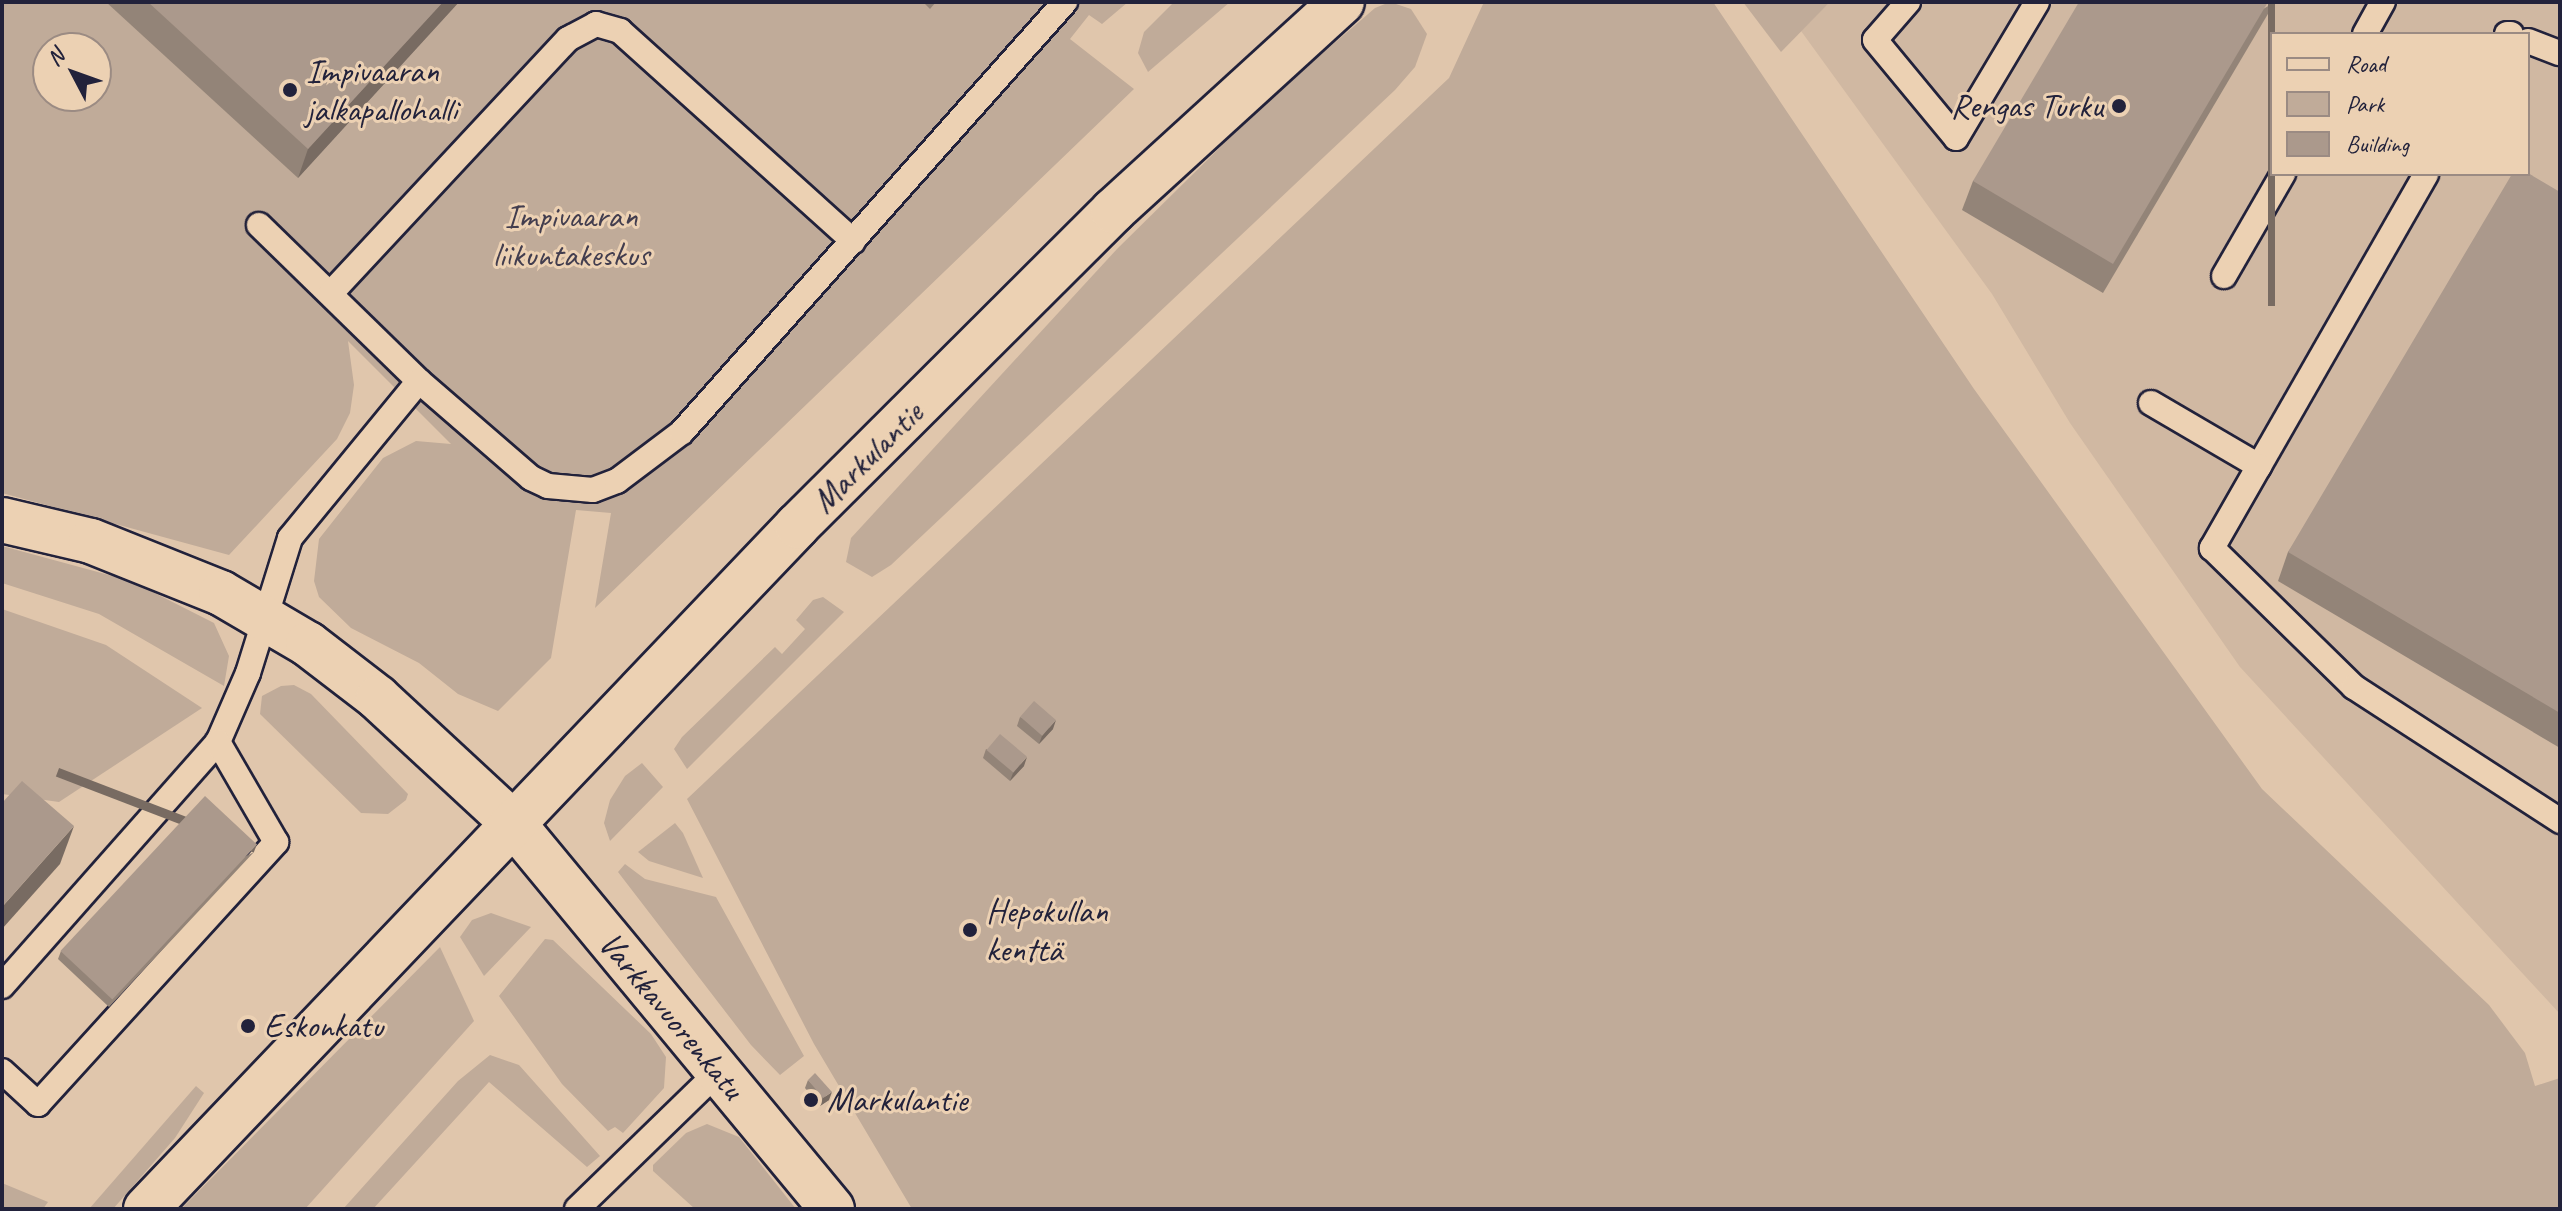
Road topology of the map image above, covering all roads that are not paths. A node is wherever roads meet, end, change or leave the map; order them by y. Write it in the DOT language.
graph roads {
  1 [pos="1065,2"];
  2 [pos="1342,2"];
  3 [pos="1908,2"];
  4 [pos="2037,2"];
  5 [pos="2383,2"];
  6 [pos="2366,32"];
  7 [pos="2530,42"];
  8 [pos="2560,53"];
  9 [pos="2282,176"];
  10 [pos="2425,176"];
  11 [pos="259,225"];
  12 [pos="853,241"];
  13 [pos="2224,276"];
  14 [pos="331,293"];
  15 [pos="419,381"];
  16 [pos="2151,403"];
  17 [pos="2259,466"];
  18 [pos="2,520"];
  19 [pos="263,615"];
  20 [pos="218,742"];
  21 [pos="2560,821"];
  22 [pos="512,822"];
  23 [pos="2,986"];
  24 [pos="2,1071"];
  25 [pos="719,1071"];
  26 [pos="146,1209"];
  27 [pos="577,1209"];
  28 [pos="832,1209"];
  1 -- 12 [label="lane"];
  2 -- 22 [label="main road, Markulantie"];
  3 -- 4 [label="lane"];
  5 -- 6 [label="lane"];
  7 -- 8 [label="lane"];
  9 -- 13 [label="lane"];
  10 -- 17 [label="lane"];
  11 -- 14 [label="lane"];
  12 -- 14 [label="lane"];
  12 -- 15 [label="lane"];
  14 -- 15 [label="lane"];
  15 -- 19 [label="lane"];
  16 -- 17 [label="lane"];
  17 -- 21 [label="lane"];
  18 -- 19 [label="main road"];
  19 -- 20 [label="lane"];
  19 -- 22 [label="main road"];
  20 -- 23 [label="lane"];
  20 -- 24 [label="lane"];
  22 -- 25 [label="main road, Varkkavuorenkatu"];
  22 -- 26 [label="main road, Markulantie"];
  25 -- 27 [label="lane"];
  25 -- 28 [label="main road, Varkkavuorenkatu"];
}
